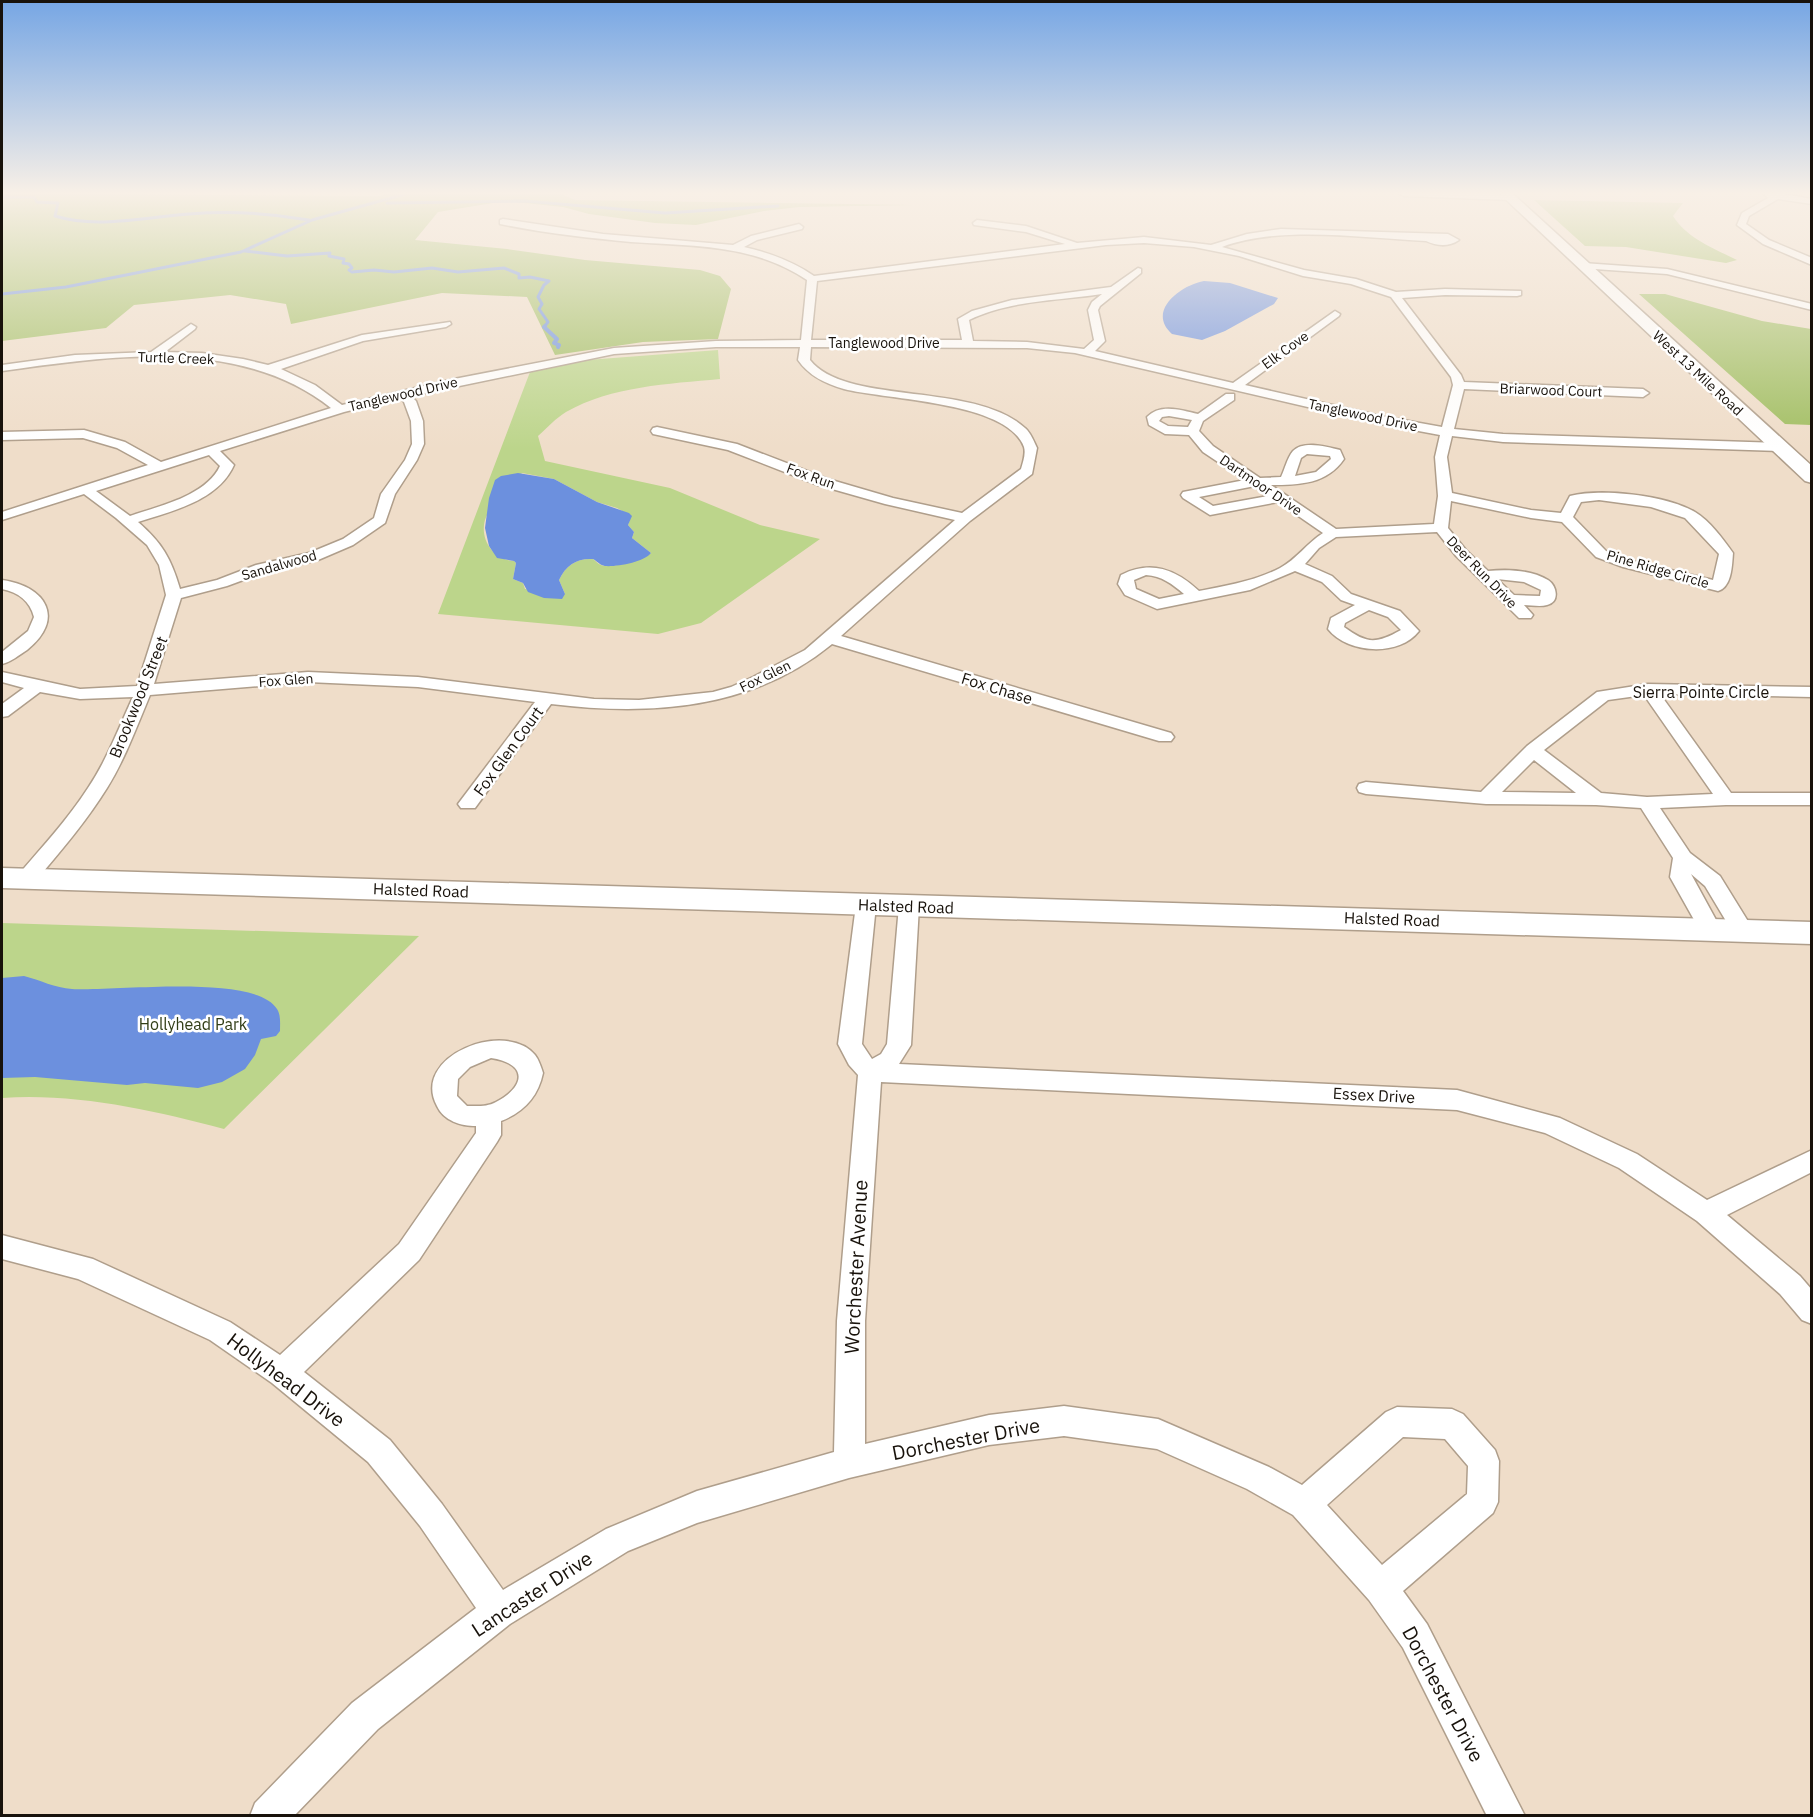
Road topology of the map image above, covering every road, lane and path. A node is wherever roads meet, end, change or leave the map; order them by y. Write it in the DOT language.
graph roads {
  1 [pos="812,279"];
  2 [pos="1128,279"];
  3 [pos="1339,279"];
  4 [pos="1597,279"];
  5 [pos="1699,279"];
  6 [pos="1112,291"];
  7 [pos="1517,293"];
  8 [pos="1395,295"];
  9 [pos="1069,297"];
  10 [pos="1096,304"];
  11 [pos="1812,307"];
  12 [pos="1335,314"];
  13 [pos="446,324"];
  14 [pos="191,327"];
  15 [pos="968,343"];
  16 [pos="804,344"];
  17 [pos="1086,353"];
  18 [pos="153,355"];
  19 [pos="2,368"];
  20 [pos="269,369"];
  21 [pos="1459,385"];
  22 [pos="1232,392"];
  23 [pos="1643,393"];
  24 [pos="403,394"];
  25 [pos="340,409"];
  26 [pos="1200,418"];
  27 [pos="657,431"];
  28 [pos="1193,431"];
  29 [pos="1447,432"];
  30 [pos="2,436"];
  31 [pos="1780,447"];
  32 [pos="211,449"];
  33 [pos="159,465"];
  34 [pos="1811,476"];
  35 [pos="1286,480"];
  36 [pos="1256,482"];
  37 [pos="85,489"];
  38 [pos="1445,496"];
  39 [pos="1278,498"];
  40 [pos="2,516"];
  41 [pos="965,518"];
  42 [pos="1566,518"];
  43 [pos="128,521"];
  44 [pos="1441,528"];
  45 [pos="1333,533"];
  46 [pos="1294,565"];
  47 [pos="1485,576"];
  48 [pos="2,585"];
  49 [pos="174,595"];
  50 [pos="1196,597"];
  51 [pos="1509,600"];
  52 [pos="1366,606"];
  53 [pos="1525,615"];
  54 [pos="830,638"];
  55 [pos="2,659"];
  56 [pos="2,677"];
  57 [pos="37,686"];
  58 [pos="1648,689"];
  59 [pos="144,690"];
  60 [pos="1812,692"];
  61 [pos="547,698"];
  62 [pos="2,712"];
  63 [pos="1165,738"];
  64 [pos="1533,750"];
  65 [pos="1366,788"];
  66 [pos="1486,798"];
  67 [pos="1596,799"];
  68 [pos="1726,799"];
  69 [pos="1812,799"];
  70 [pos="1647,803"];
  71 [pos="468,804"];
  72 [pos="1683,858"];
  73 [pos="14,878"];
  74 [pos="866,905"];
  75 [pos="909,906"];
  76 [pos="1710,929"];
  77 [pos="1743,931"];
  78 [pos="1812,933"];
  79 [pos="870,1072"];
  80 [pos="489,1116"];
  81 [pos="1812,1161"];
  82 [pos="1706,1213"];
  83 [pos="2,1247"];
  84 [pos="1812,1311"];
  85 [pos="282,1373"];
  86 [pos="849,1463"];
  87 [pos="1304,1504"];
  88 [pos="1381,1588"];
  89 [pos="498,1612"];
  90 [pos="268,1815"];
  91 [pos="1507,1815"];
  1 -- 16 [label="street"];
  2 -- 6 [label="street"];
  3 -- 8 [label="street"];
  4 -- 31 [label="street, West 13 Mile Road"];
  5 -- 11 [label="street"];
  6 -- 9 [label="street"];
  6 -- 10 [label="street"];
  7 -- 8 [label="street"];
  8 -- 21 [label="street"];
  9 -- 10 [label="street"];
  9 -- 15 [label="street"];
  10 -- 17 [label="street"];
  12 -- 22 [label="street, Elk Cove"];
  13 -- 20 [label="street"];
  14 -- 18 [label="street"];
  15 -- 16 [label="street, Tanglewood Drive"];
  15 -- 17 [label="street, Tanglewood Drive"];
  16 -- 24 [label="street, Tanglewood Drive"];
  16 -- 41 [label="street, Fox Glen"];
  17 -- 22 [label="street, Tanglewood Drive"];
  18 -- 19 [label="street, Turtle Creek"];
  18 -- 20 [label="street, Turtle Creek"];
  20 -- 25 [label="street, Turtle Creek"];
  21 -- 23 [label="street, Briarwood Court"];
  21 -- 29 [label="street, Deer Run Drive"];
  22 -- 26 [label="street"];
  22 -- 29 [label="street, Tanglewood Drive"];
  24 -- 25 [label="street, Tanglewood Drive"];
  24 -- 49 [label="street, Sandalwood"];
  25 -- 32 [label="street, Tanglewood Drive"];
  26 -- 28 [label="street"];
  26 -- 28 [label="street"];
  27 -- 41 [label="street, Fox Run"];
  28 -- 36 [label="street, Dartmoor Drive"];
  29 -- 31 [label="street, Tanglewood Drive"];
  29 -- 38 [label="street, Deer Run Drive"];
  30 -- 33 [label="street"];
  31 -- 34 [label="street, West 13 Mile Road"];
  32 -- 33 [label="street, Tanglewood Drive"];
  32 -- 43 [label="street"];
  33 -- 37 [label="street, Tanglewood Drive"];
  35 -- 36 [label="street"];
  36 -- 39 [label="street, Dartmoor Drive"];
  36 -- 39 [label="street"];
  37 -- 40 [label="street, Tanglewood Drive"];
  37 -- 43 [label="street"];
  38 -- 42 [label="street"];
  38 -- 44 [label="street, Deer Run Drive"];
  39 -- 45 [label="street, Dartmoor Drive"];
  41 -- 54 [label="street, Fox Glen"];
  42 -- 42 [label="street, Pine Ridge Circle"];
  43 -- 49 [label="street"];
  44 -- 45 [label="street, Deer Run Drive"];
  44 -- 47 [label="street, Deer Run Drive"];
  45 -- 46 [label="street, Deer Run Drive"];
  46 -- 50 [label="street, Deer Run Drive"];
  46 -- 52 [label="street"];
  47 -- 51 [label="street, Deer Run Drive"];
  47 -- 51 [label="street"];
  48 -- 55 [label="street"];
  49 -- 59 [label="street, Brookwood Street"];
  51 -- 53 [label="street, Deer Run Drive"];
  54 -- 61 [label="street, Fox Glen"];
  54 -- 63 [label="street, Fox Chase"];
  56 -- 57 [label="street, Fox Glen"];
  57 -- 59 [label="street, Fox Glen"];
  57 -- 62 [label="street"];
  58 -- 60 [label="street, Sierra Pointe Circle"];
  58 -- 64 [label="street, Sierra Pointe Circle"];
  58 -- 68 [label="street"];
  59 -- 61 [label="street, Fox Glen"];
  59 -- 73 [label="street, Brookwood Street"];
  61 -- 71 [label="street, Fox Glen Court"];
  64 -- 66 [label="street, Sierra Pointe Circle"];
  64 -- 67 [label="street"];
  65 -- 66 [label="street"];
  66 -- 67 [label="street"];
  67 -- 70 [label="street"];
  68 -- 69 [label="street"];
  68 -- 70 [label="street"];
  70 -- 72 [label="street"];
  72 -- 76 [label="street"];
  72 -- 77 [label="street"];
  73 -- 74 [label="street, Halsted Road"];
  74 -- 75 [label="street, Halsted Road"];
  74 -- 79 [label="street"];
  75 -- 76 [label="street, Halsted Road"];
  75 -- 79 [label="street"];
  76 -- 77 [label="street, Halsted Road"];
  77 -- 78 [label="street, Halsted Road"];
  79 -- 82 [label="street, Essex Drive"];
  79 -- 86 [label="street, Worchester Avenue"];
  80 -- 85 [label="street"];
  81 -- 82 [label="street"];
  82 -- 84 [label="street, Essex Drive"];
  83 -- 85 [label="street, Hollyhead Drive"];
  85 -- 89 [label="street, Hollyhead Drive"];
  86 -- 87 [label="street, Dorchester Drive"];
  86 -- 89 [label="street, Lancaster Drive"];
  87 -- 88 [label="street, Dorchester Drive"];
  87 -- 88 [label="street"];
  88 -- 91 [label="street, Dorchester Drive"];
  89 -- 90 [label="street, Lancaster Drive"];
}
